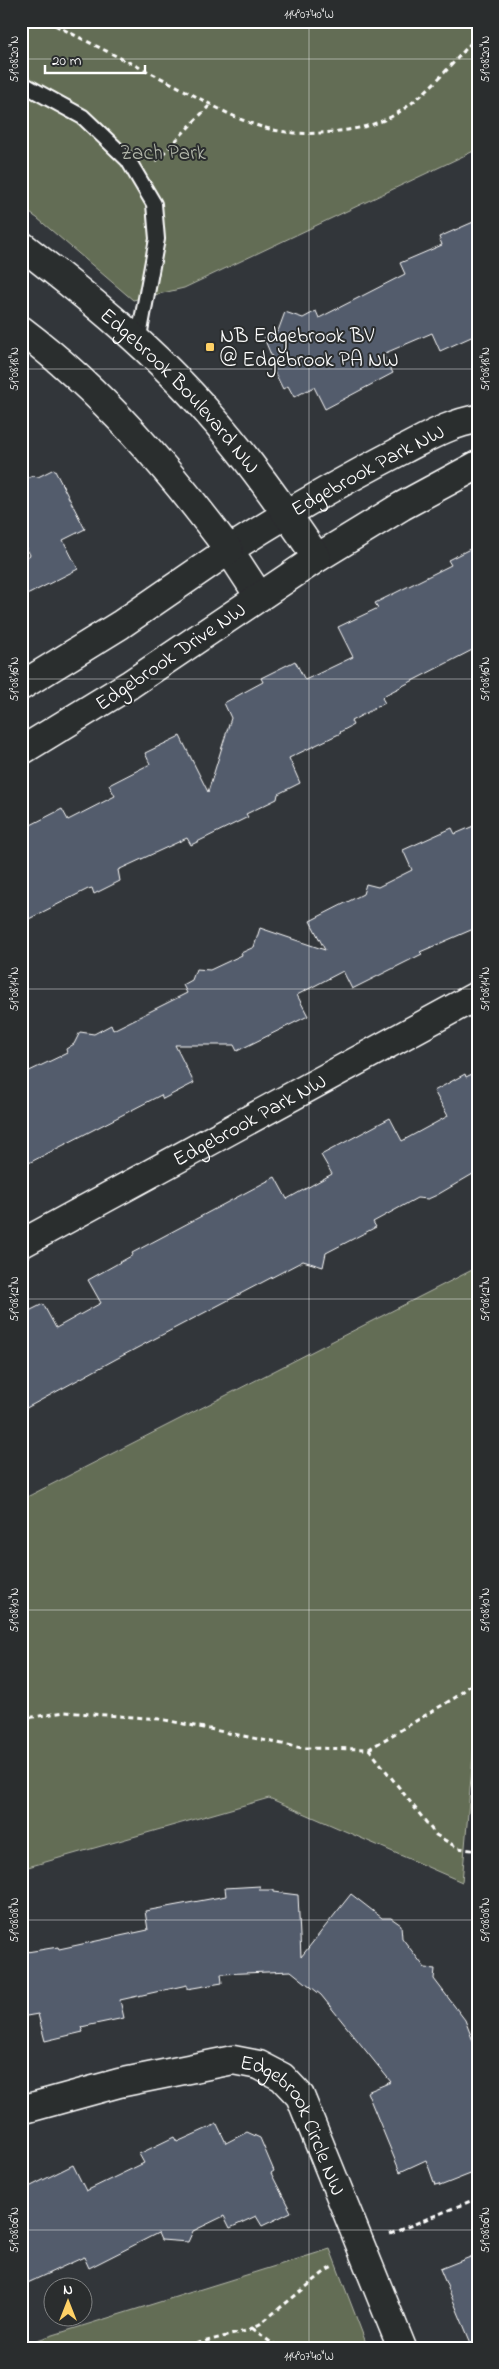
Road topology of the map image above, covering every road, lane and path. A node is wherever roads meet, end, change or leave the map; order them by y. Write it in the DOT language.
graph roads {
  1 [pos="47,21"];
  2 [pos="478,35"];
  3 [pos="21,83"];
  4 [pos="209,106"];
  5 [pos="158,159"];
  6 [pos="21,245"];
  7 [pos="21,330"];
  8 [pos="138,342"];
  9 [pos="478,419"];
  10 [pos="478,465"];
  11 [pos="286,513"];
  12 [pos="229,550"];
  13 [pos="317,558"];
  14 [pos="259,596"];
  15 [pos="21,686"];
  16 [pos="21,751"];
  17 [pos="478,995"];
  18 [pos="21,1244"];
  19 [pos="478,1679"];
  20 [pos="21,1719"];
  21 [pos="369,1749"];
  22 [pos="478,1851"];
  23 [pos="21,2110"];
  24 [pos="478,2198"];
  25 [pos="360,2248"];
  26 [pos="252,2328"];
  27 [pos="179,2348"];
  28 [pos="278,2348"];
  29 [pos="402,2348"];
  1 -- 4 [label="path"];
  2 -- 4 [label="path"];
  3 -- 8 [label="lane"];
  4 -- 5 [label="path"];
  6 -- 8 [label="street, Edgebrook Boulevard NW"];
  7 -- 12 [label="street"];
  8 -- 11 [label="street, Edgebrook Boulevard NW"];
  9 -- 11 [label="street, Edgebrook Park NW"];
  10 -- 13 [label="street"];
  11 -- 12 [label="street, Edgebrook Park NW"];
  11 -- 13 [label="street, Edgebrook Boulevard NW"];
  12 -- 14 [label="street"];
  12 -- 15 [label="street"];
  13 -- 14 [label="street, Edgebrook Drive NW"];
  14 -- 16 [label="street, Edgebrook Drive NW"];
  17 -- 18 [label="street, Edgebrook Park NW"];
  19 -- 21 [label="path"];
  20 -- 21 [label="path"];
  21 -- 22 [label="path"];
  23 -- 25 [label="street, Edgebrook Circle NW"];
  24 -- 25 [label="path"];
  25 -- 26 [label="path"];
  25 -- 29 [label="street, Edgebrook Circle NW"];
  26 -- 27 [label="path"];
  26 -- 28 [label="path"];
}
